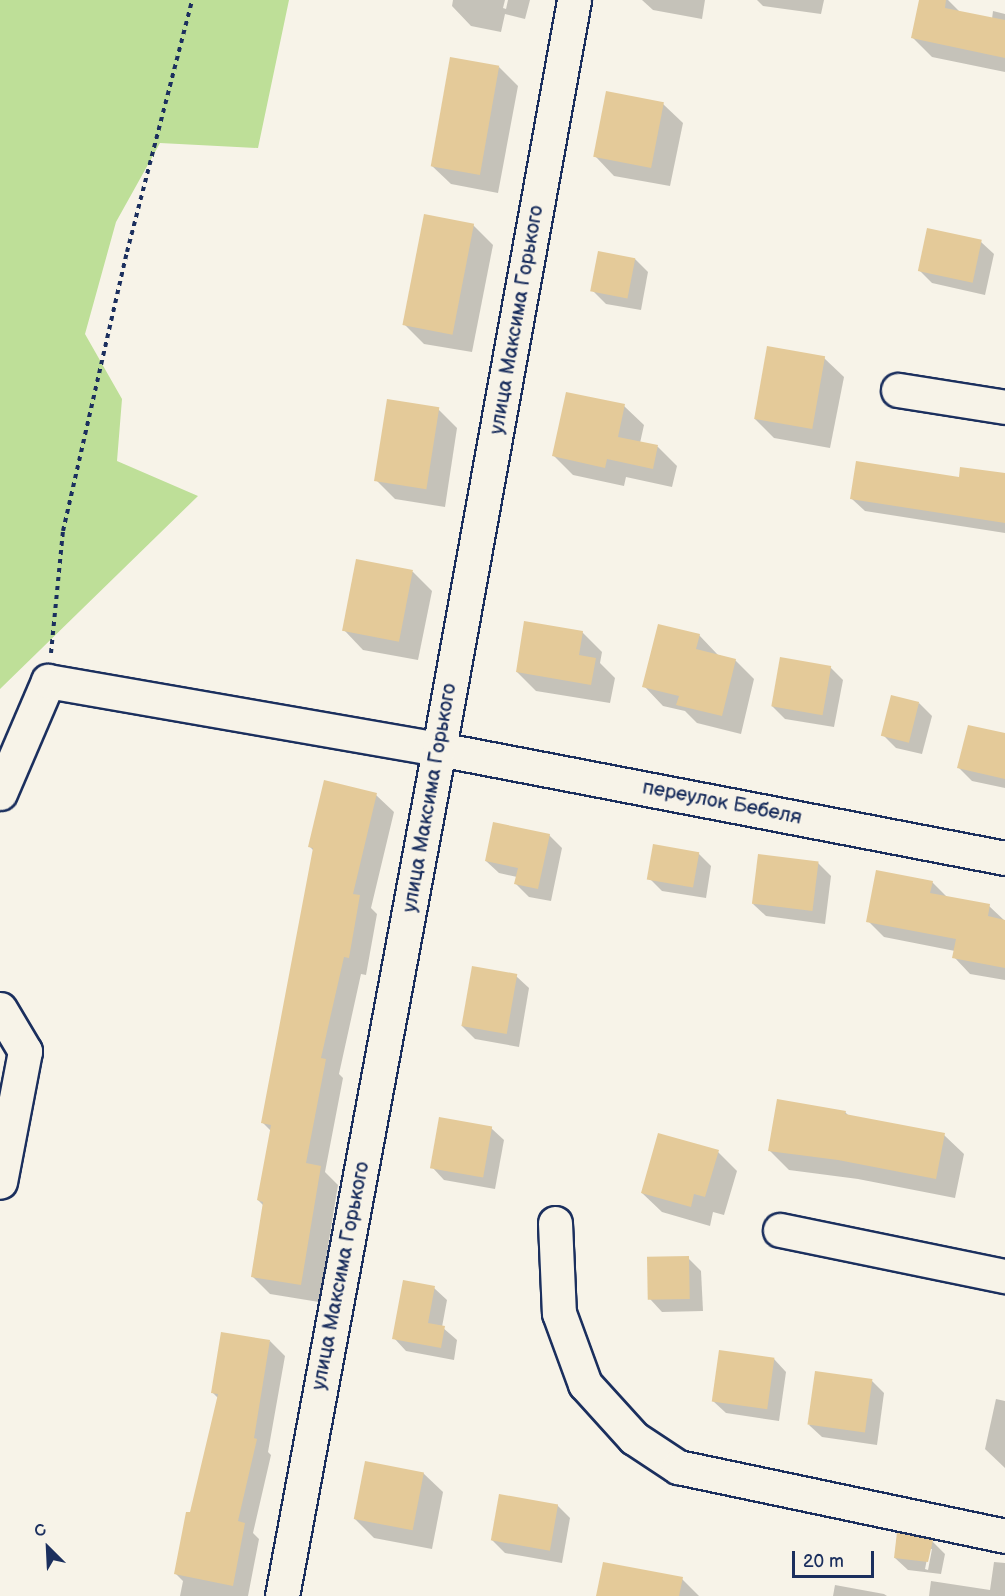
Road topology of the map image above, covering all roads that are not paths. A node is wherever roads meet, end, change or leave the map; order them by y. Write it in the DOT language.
graph roads {
  1 [pos="574,0"];
  2 [pos="898,390"];
  3 [pos="1005,406"];
  4 [pos="440,749"];
  5 [pos="0,793"];
  6 [pos="1005,858"];
  7 [pos="0,1009"];
  8 [pos="0,1182"];
  9 [pos="555,1223"];
  10 [pos="780,1230"];
  11 [pos="1005,1276"];
  12 [pos="1005,1536"];
  13 [pos="282,1596"];
  1 -- 4 [label="street, улица Максима Горького"];
  2 -- 3 [label="street"];
  4 -- 5 [label="street, переулок Бебеля"];
  4 -- 6 [label="street, переулок Бебеля"];
  4 -- 13 [label="street, улица Максима Горького"];
  7 -- 8 [label="street"];
  9 -- 12 [label="street"];
  10 -- 11 [label="street"];
}
